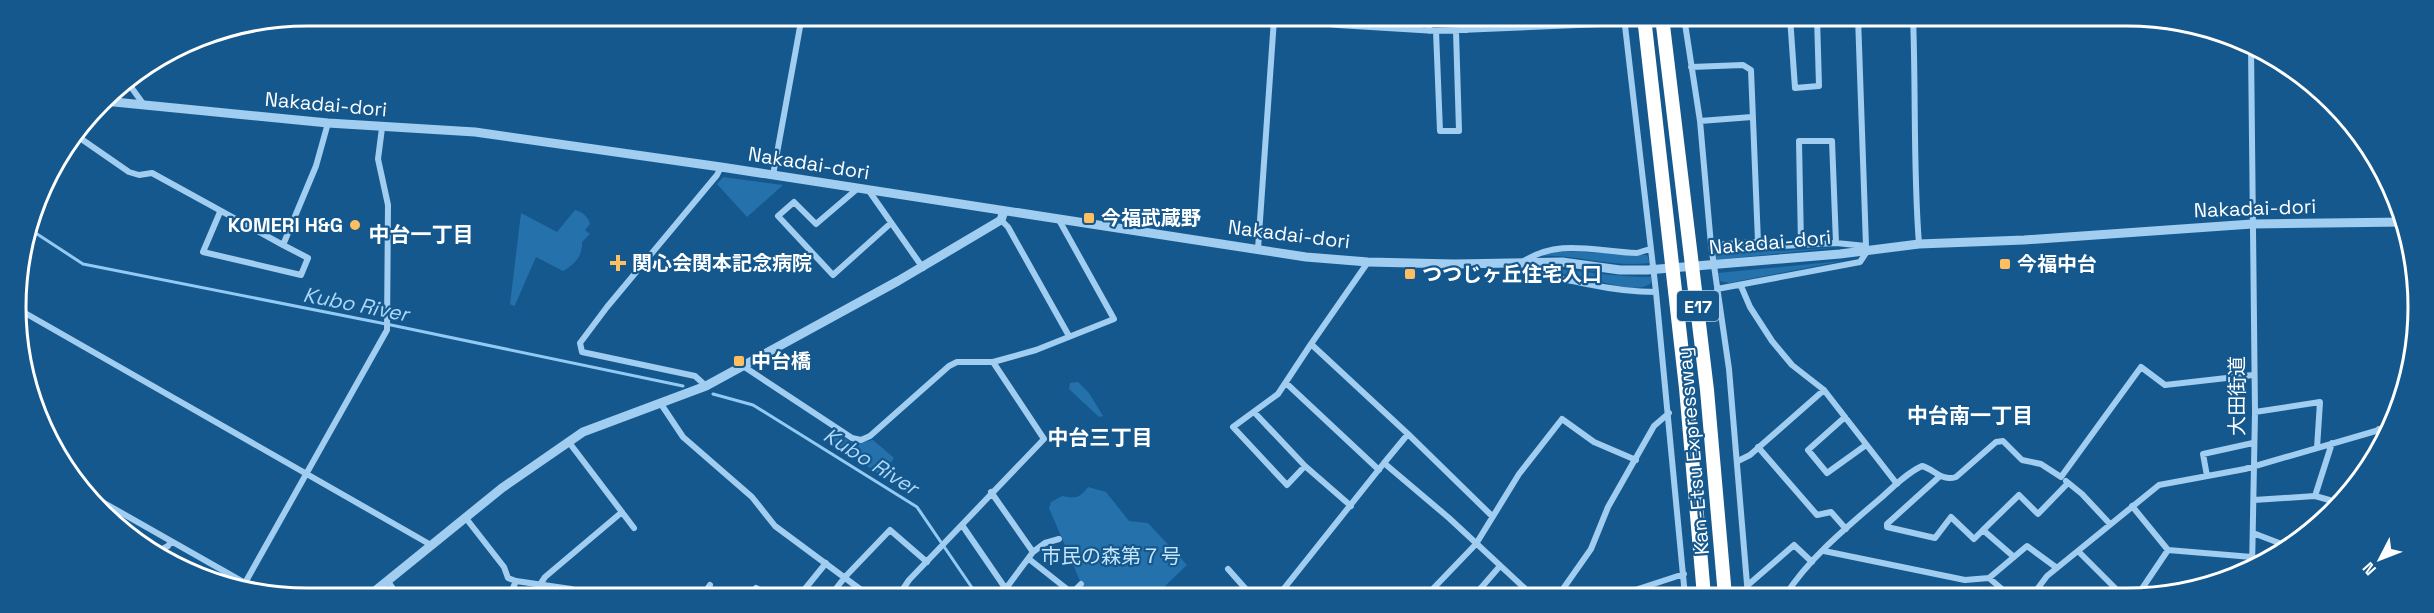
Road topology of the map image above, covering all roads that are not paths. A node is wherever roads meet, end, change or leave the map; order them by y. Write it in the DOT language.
graph roads {
  1 [pos="800,26"];
  2 [pos="1274,26"];
  3 [pos="1354,26"];
  4 [pos="1431,26"];
  5 [pos="1467,26"];
  6 [pos="1530,26"];
  7 [pos="1625,26"];
  8 [pos="1645,26"];
  9 [pos="1663,26"];
  10 [pos="1685,26"];
  11 [pos="1791,26"];
  12 [pos="1817,26"];
  13 [pos="1858,26"];
  14 [pos="1913,26"];
  15 [pos="1467,30"];
  16 [pos="1432,31"];
  17 [pos="1456,31"];
  18 [pos="2251,54"];
  19 [pos="1691,67"];
  20 [pos="131,87"];
  21 [pos="114,102"];
  22 [pos="144,105"];
  23 [pos="1752,117"];
  24 [pos="1700,121"];
  25 [pos="328,123"];
  26 [pos="382,128"];
  27 [pos="81,139"];
  28 [pos="721,167"];
  29 [pos="774,176"];
  30 [pos="857,189"];
  31 [pos="869,190"];
  32 [pos="220,212"];
  33 [pos="1002,216"];
  34 [pos="1059,220"];
  35 [pos="2396,222"];
  36 [pos="891,223"];
  37 [pos="2252,224"];
  38 [pos="1758,243"];
  39 [pos="1836,243"];
  40 [pos="283,244"];
  41 [pos="1919,244"];
  42 [pos="1711,245"];
  43 [pos="1801,245"];
  44 [pos="1867,248"];
  45 [pos="1258,249"];
  46 [pos="1650,249"];
  47 [pos="1368,262"];
  48 [pos="1521,263"];
  49 [pos="923,268"];
  50 [pos="1742,286"];
  51 [pos="1717,289"];
  52 [pos="1656,292"];
  53 [pos="26,314"];
  54 [pos="1069,336"];
  55 [pos="1311,344"];
  56 [pos="993,362"];
  57 [pos="743,366"];
  58 [pos="2253,375"];
  59 [pos="1286,383"];
  60 [pos="706,386"];
  61 [pos="1824,390"];
  62 [pos="661,404"];
  63 [pos="1254,412"];
  64 [pos="2255,412"];
  65 [pos="1669,413"];
  66 [pos="1845,417"];
  67 [pos="2379,429"];
  68 [pos="2379,432"];
  69 [pos="1408,434"];
  70 [pos="568,441"];
  71 [pos="2253,443"];
  72 [pos="2332,443"];
  73 [pos="1866,445"];
  74 [pos="1758,447"];
  75 [pos="2317,448"];
  76 [pos="1636,460"];
  77 [pos="1738,461"];
  78 [pos="1384,463"];
  79 [pos="1305,466"];
  80 [pos="2253,466"];
  81 [pos="1379,470"];
  82 [pos="308,474"];
  83 [pos="1940,476"];
  84 [pos="2207,476"];
  85 [pos="2061,477"];
  86 [pos="2068,483"];
  87 [pos="1897,484"];
  88 [pos="991,492"];
  89 [pos="2316,496"];
  90 [pos="2254,500"];
  91 [pos="2331,500"];
  92 [pos="108,505"];
  93 [pos="1351,506"];
  94 [pos="2132,506"];
  95 [pos="622,512"];
  96 [pos="1492,516"];
  97 [pos="465,517"];
  98 [pos="2110,524"];
  99 [pos="962,525"];
  100 [pos="634,528"];
  101 [pos="1846,529"];
  102 [pos="1983,530"];
  103 [pos="2253,533"];
  104 [pos="1059,539"];
  105 [pos="171,541"];
  106 [pos="2279,543"];
  107 [pos="1476,544"];
  108 [pos="431,545"];
  109 [pos="164,549"];
  110 [pos="2168,550"];
  111 [pos="1824,551"];
  112 [pos="1033,552"];
  113 [pos="2079,552"];
  114 [pos="2014,557"];
  115 [pos="2252,557"];
  116 [pos="1029,559"];
  117 [pos="927,562"];
  118 [pos="1812,562"];
  119 [pos="826,563"];
  120 [pos="1500,566"];
  121 [pos="2057,568"];
  122 [pos="1228,569"];
  123 [pos="1684,574"];
  124 [pos="844,577"];
  125 [pos="1989,578"];
  126 [pos="238,579"];
  127 [pos="246,581"];
  128 [pos="388,581"];
  129 [pos="516,581"];
  130 [pos="541,583"];
  131 [pos="1081,584"];
  132 [pos="710,585"];
  133 [pos="1748,585"];
  134 [pos="559,587"];
  135 [pos="2143,587"];
  136 [pos="380,588"];
  137 [pos="392,588"];
  138 [pos="513,588"];
  139 [pos="562,588"];
  140 [pos="708,588"];
  141 [pos="806,588"];
  142 [pos="836,588"];
  143 [pos="858,588"];
  144 [pos="904,588"];
  145 [pos="1007,588"];
  146 [pos="1064,588"];
  147 [pos="1077,588"];
  148 [pos="1245,588"];
  149 [pos="1284,588"];
  150 [pos="1434,588"];
  151 [pos="1481,588"];
  152 [pos="1524,588"];
  153 [pos="1566,588"];
  154 [pos="1641,588"];
  155 [pos="1685,588"];
  156 [pos="1703,588"];
  157 [pos="1724,588"];
  158 [pos="1791,588"];
  159 [pos="2001,588"];
  160 [pos="2039,588"];
  161 [pos="2115,588"];
  1 -- 29 [label="street"];
  2 -- 45 [label="street"];
  3 -- 16 [label="street"];
  4 -- 16 [label="street"];
  5 -- 15 [label="street"];
  6 -- 15 [label="street"];
  7 -- 46 [label="street"];
  8 -- 156 [label="highway, Kan-Etsu Expressway / E17"];
  9 -- 157 [label="highway, Kan-Etsu Expressway / E17"];
  10 -- 19 [label="street"];
  11 -- 12 [label="street"];
  13 -- 44 [label="street"];
  14 -- 41 [label="street"];
  15 -- 17 [label="street"];
  16 -- 17 [label="street"];
  16 -- 17 [label="street"];
  18 -- 37 [label="street, 大田街道"];
  19 -- 23 [label="street"];
  19 -- 24 [label="street"];
  20 -- 22 [label="street"];
  21 -- 22 [label="street, Nakadai-dori"];
  22 -- 25 [label="street, Nakadai-dori"];
  23 -- 24 [label="street"];
  23 -- 38 [label="street"];
  24 -- 42 [label="street"];
  25 -- 26 [label="street, Nakadai-dori"];
  25 -- 40 [label="street"];
  26 -- 28 [label="street, Nakadai-dori"];
  26 -- 82 [label="street"];
  27 -- 32 [label="street"];
  28 -- 29 [label="street, Nakadai-dori"];
  28 -- 60 [label="street"];
  29 -- 30 [label="street, Nakadai-dori"];
  30 -- 31 [label="street, Nakadai-dori"];
  30 -- 36 [label="street"];
  31 -- 33 [label="street, Nakadai-dori"];
  31 -- 36 [label="street"];
  32 -- 40 [label="street"];
  32 -- 40 [label="street"];
  33 -- 34 [label="street, Nakadai-dori"];
  33 -- 49 [label="street"];
  33 -- 54 [label="street"];
  34 -- 45 [label="street, Nakadai-dori"];
  34 -- 54 [label="street"];
  35 -- 37 [label="street, Nakadai-dori"];
  36 -- 49 [label="street"];
  37 -- 41 [label="street, Nakadai-dori"];
  37 -- 58 [label="street, 大田街道"];
  38 -- 42 [label="street"];
  38 -- 43 [label="street"];
  39 -- 43 [label="street"];
  39 -- 43 [label="street"];
  39 -- 44 [label="street"];
  41 -- 44 [label="street, Nakadai-dori"];
  42 -- 51 [label="street"];
  44 -- 48 [label="street, Nakadai-dori"];
  44 -- 50 [label="street"];
  45 -- 47 [label="street, Nakadai-dori"];
  46 -- 48 [label="street"];
  46 -- 52 [label="street"];
  47 -- 48 [label="street, Nakadai-dori"];
  47 -- 55 [label="street"];
  48 -- 52 [label="street"];
  49 -- 57 [label="street"];
  50 -- 51 [label="street"];
  50 -- 61 [label="street"];
  51 -- 77 [label="street"];
  52 -- 65 [label="street"];
  53 -- 82 [label="street"];
  54 -- 56 [label="street"];
  55 -- 59 [label="street"];
  55 -- 69 [label="street"];
  56 -- 57 [label="street"];
  56 -- 88 [label="street"];
  57 -- 60 [label="street"];
  58 -- 64 [label="street, 大田街道"];
  58 -- 85 [label="street"];
  59 -- 63 [label="street"];
  59 -- 81 [label="street"];
  60 -- 62 [label="street"];
  61 -- 66 [label="street"];
  61 -- 74 [label="street"];
  62 -- 70 [label="street"];
  62 -- 119 [label="street"];
  63 -- 79 [label="street"];
  63 -- 79 [label="street"];
  64 -- 71 [label="street, 大田街道"];
  64 -- 75 [label="street"];
  65 -- 76 [label="street"];
  65 -- 123 [label="street"];
  66 -- 73 [label="street"];
  66 -- 73 [label="street"];
  67 -- 68 [label="street"];
  67 -- 72 [label="street"];
  69 -- 78 [label="street"];
  69 -- 96 [label="street"];
  70 -- 95 [label="street"];
  70 -- 97 [label="street"];
  71 -- 80 [label="street, 大田街道"];
  71 -- 84 [label="street"];
  72 -- 75 [label="street"];
  72 -- 89 [label="street"];
  73 -- 87 [label="street"];
  74 -- 77 [label="street"];
  74 -- 101 [label="street"];
  75 -- 80 [label="street"];
  76 -- 96 [label="street"];
  76 -- 153 [label="street"];
  77 -- 133 [label="street"];
  78 -- 81 [label="street"];
  78 -- 107 [label="street"];
  79 -- 93 [label="street"];
  80 -- 84 [label="street"];
  80 -- 90 [label="street, 大田街道"];
  81 -- 93 [label="street"];
  82 -- 108 [label="street"];
  82 -- 127 [label="street"];
  83 -- 85 [label="street"];
  83 -- 87 [label="street"];
  83 -- 102 [label="street"];
  84 -- 94 [label="street"];
  85 -- 86 [label="street"];
  86 -- 98 [label="street"];
  86 -- 102 [label="street"];
  87 -- 101 [label="street"];
  88 -- 99 [label="street"];
  88 -- 112 [label="street"];
  89 -- 90 [label="street"];
  89 -- 91 [label="street"];
  90 -- 103 [label="street, 大田街道"];
  92 -- 105 [label="street"];
  93 -- 149 [label="street"];
  94 -- 98 [label="street"];
  94 -- 110 [label="street"];
  95 -- 100 [label="street"];
  95 -- 130 [label="street"];
  96 -- 107 [label="street"];
  97 -- 108 [label="street"];
  97 -- 129 [label="street"];
  98 -- 113 [label="street"];
  99 -- 117 [label="street"];
  99 -- 145 [label="street"];
  101 -- 111 [label="street"];
  102 -- 114 [label="street"];
  103 -- 106 [label="street"];
  103 -- 115 [label="street, 大田街道"];
  104 -- 112 [label="street"];
  105 -- 109 [label="street"];
  105 -- 126 [label="street"];
  107 -- 120 [label="street"];
  107 -- 150 [label="street"];
  108 -- 128 [label="street"];
  110 -- 115 [label="street"];
  110 -- 135 [label="street"];
  111 -- 118 [label="street"];
  111 -- 125 [label="street"];
  112 -- 116 [label="street"];
  113 -- 121 [label="street"];
  113 -- 161 [label="street"];
  114 -- 121 [label="street"];
  114 -- 125 [label="street"];
  116 -- 145 [label="street"];
  116 -- 146 [label="street"];
  117 -- 124 [label="street"];
  117 -- 144 [label="street"];
  118 -- 133 [label="street"];
  118 -- 158 [label="street"];
  119 -- 124 [label="street"];
  119 -- 141 [label="street"];
  120 -- 151 [label="street"];
  120 -- 152 [label="street"];
  121 -- 160 [label="street"];
  122 -- 148 [label="street"];
  123 -- 154 [label="street"];
  123 -- 155 [label="street"];
  124 -- 142 [label="street"];
  124 -- 143 [label="street"];
  125 -- 159 [label="street"];
  128 -- 136 [label="street"];
  128 -- 137 [label="street"];
  129 -- 130 [label="street"];
  129 -- 138 [label="street"];
  130 -- 134 [label="street"];
  131 -- 147 [label="street"];
  132 -- 140 [label="street"];
  134 -- 139 [label="street"];
}
